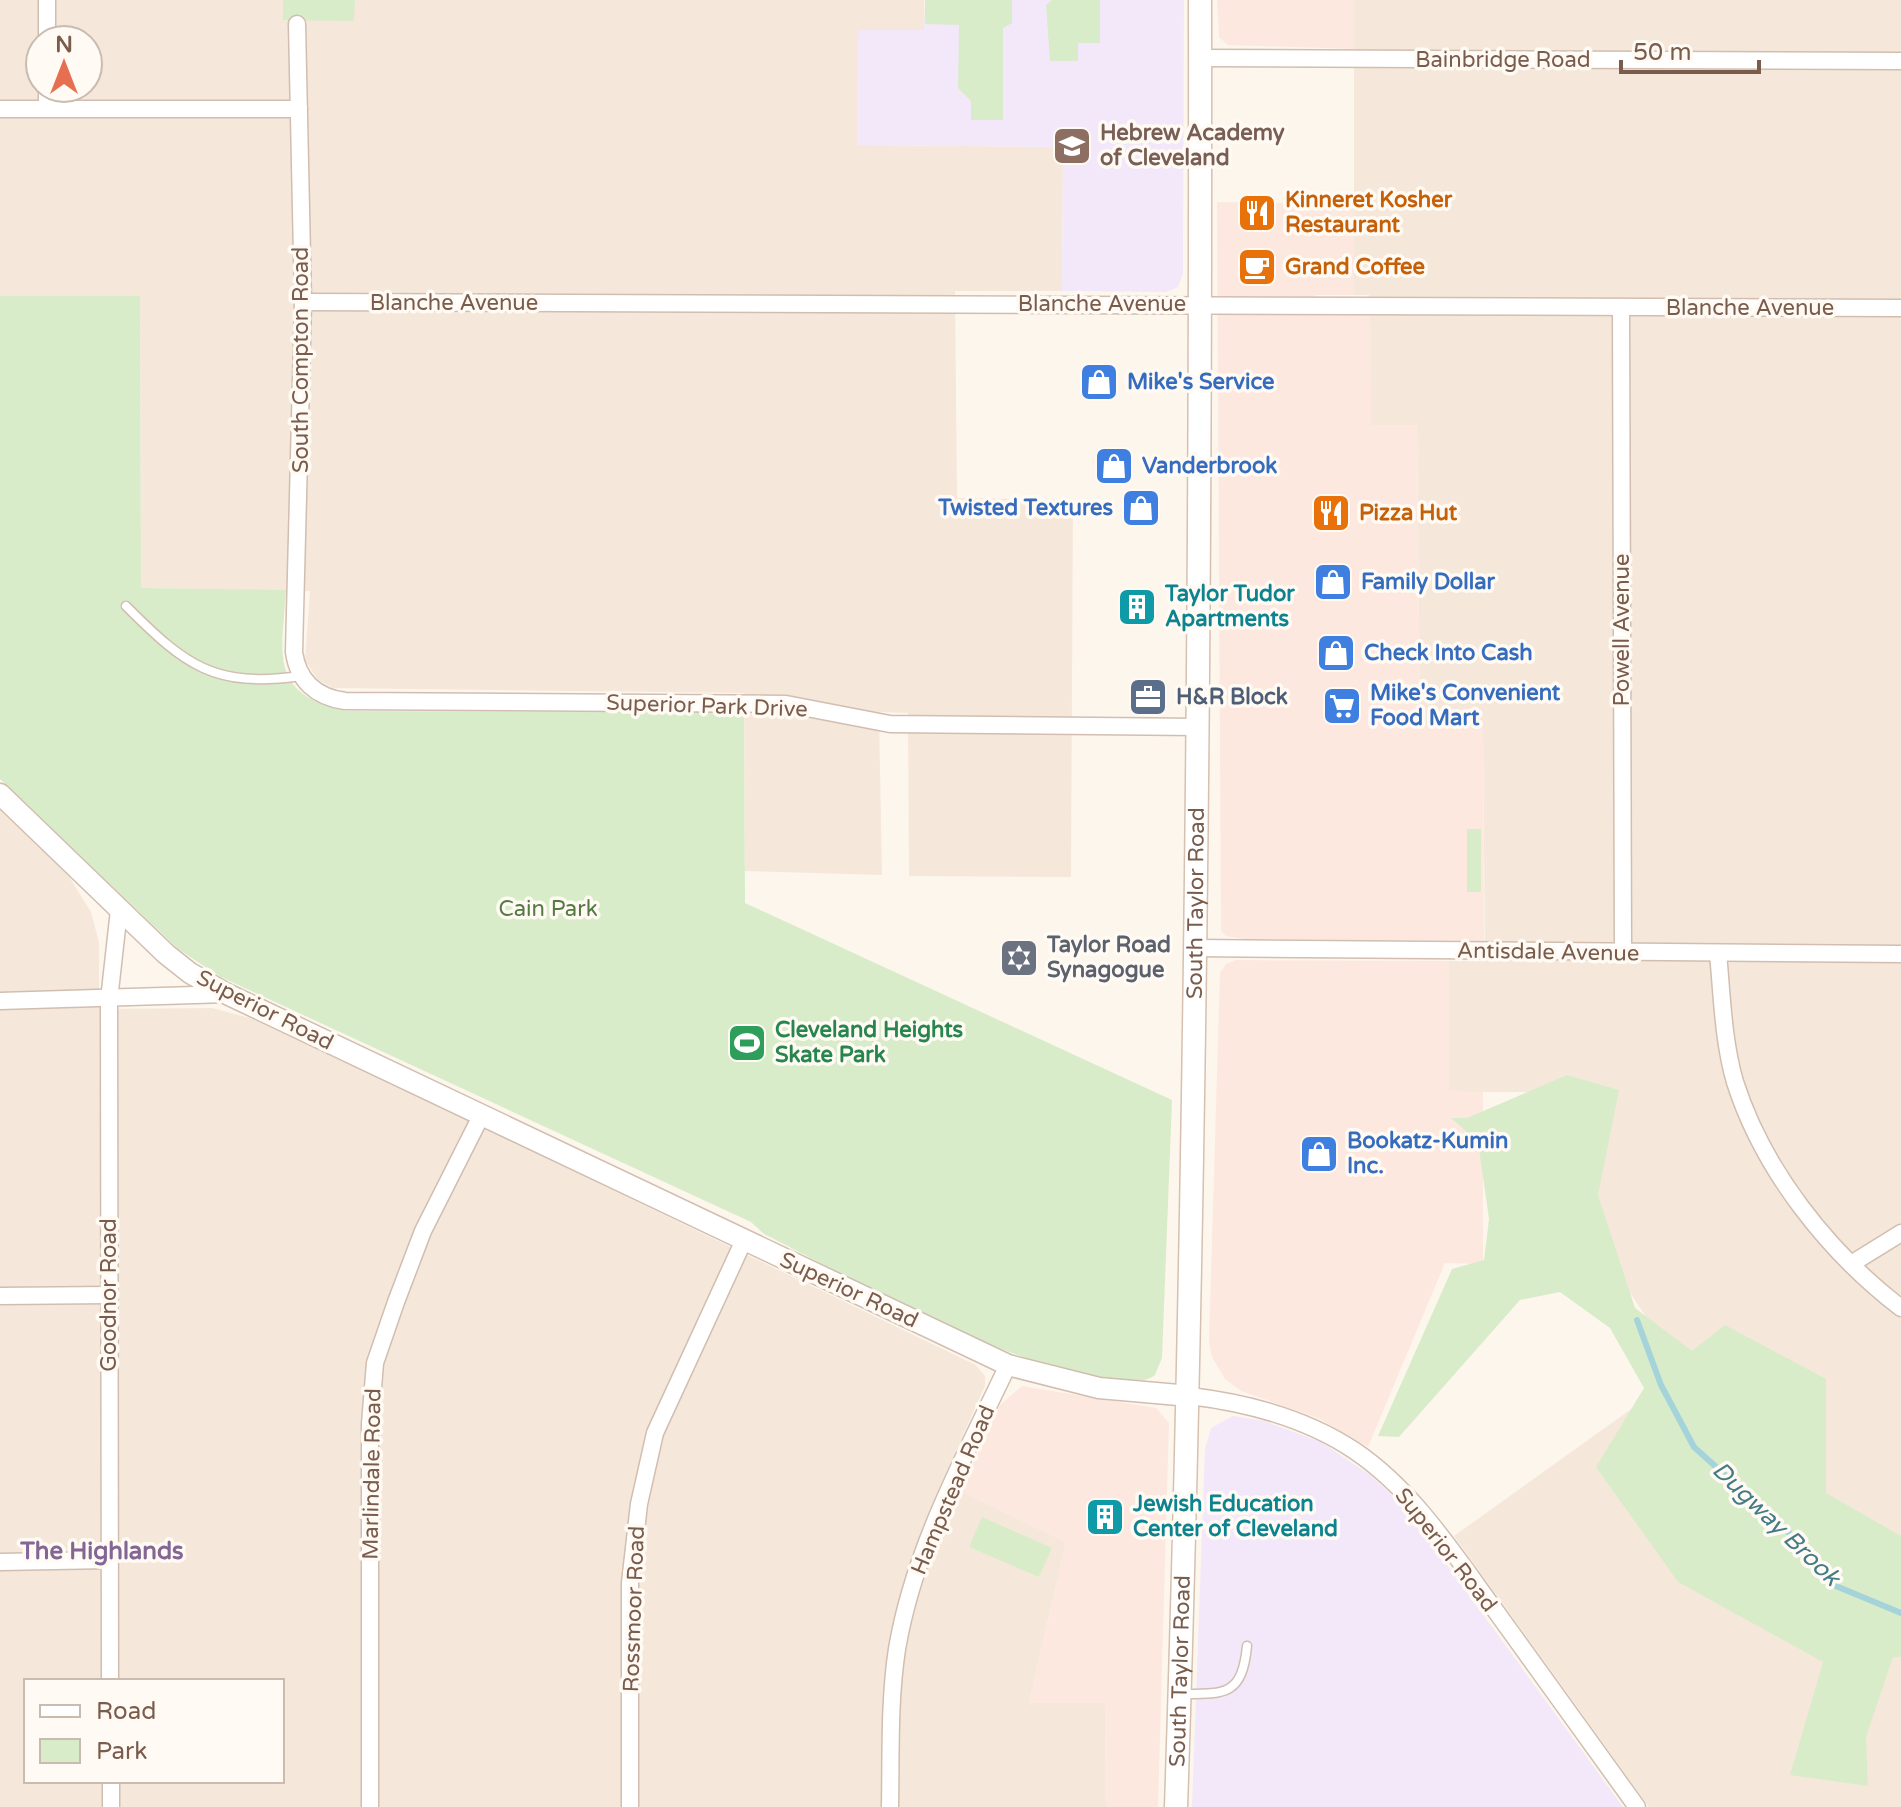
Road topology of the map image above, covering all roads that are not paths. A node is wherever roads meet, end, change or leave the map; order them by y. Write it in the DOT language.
graph roads {
  1 [pos="47,0"];
  2 [pos="1200,0"];
  3 [pos="47,24"];
  4 [pos="297,24"];
  5 [pos="1201,58"];
  6 [pos="1901,61"];
  7 [pos="47,104"];
  8 [pos="47,108"];
  9 [pos="0,109"];
  10 [pos="299,109"];
  11 [pos="303,302"];
  12 [pos="1201,304"];
  13 [pos="1621,308"];
  14 [pos="1901,308"];
  15 [pos="126,606"];
  16 [pos="301,676"];
  17 [pos="1198,727"];
  18 [pos="0,794"];
  19 [pos="119,910"];
  20 [pos="1196,948"];
  21 [pos="1623,953"];
  22 [pos="1718,953"];
  23 [pos="1901,954"];
  24 [pos="227,994"];
  25 [pos="109,1000"];
  26 [pos="0,1001"];
  27 [pos="481,1116"];
  28 [pos="1901,1233"];
  29 [pos="744,1240"];
  30 [pos="1851,1264"];
  31 [pos="109,1295"];
  32 [pos="0,1296"];
  33 [pos="1901,1308"];
  34 [pos="1008,1365"];
  35 [pos="1190,1396"];
  36 [pos="109,1560"];
  37 [pos="0,1562"];
  38 [pos="1247,1646"];
  39 [pos="110,1679"];
  40 [pos="1179,1694"];
  41 [pos="111,1783"];
  42 [pos="111,1807"];
  43 [pos="370,1807"];
  44 [pos="630,1807"];
  45 [pos="890,1807"];
  46 [pos="1176,1807"];
  47 [pos="1637,1807"];
  1 -- 3 [label="street"];
  2 -- 5 [label="main road, South Taylor Road"];
  4 -- 10 [label="street, South Compton Road"];
  5 -- 6 [label="street, Bainbridge Road"];
  5 -- 12 [label="main road, South Taylor Road"];
  7 -- 8 [label="street"];
  8 -- 9 [label="street"];
  8 -- 10 [label="street"];
  10 -- 11 [label="street, South Compton Road"];
  11 -- 12 [label="street, Blanche Avenue"];
  11 -- 16 [label="street, South Compton Road"];
  12 -- 13 [label="street, Blanche Avenue"];
  12 -- 17 [label="main road, South Taylor Road"];
  13 -- 14 [label="street, Blanche Avenue"];
  13 -- 21 [label="street, Powell Avenue"];
  15 -- 16 [label="lane"];
  16 -- 17 [label="street, Superior Park Drive"];
  17 -- 20 [label="main road, South Taylor Road"];
  18 -- 19 [label="street, Superior Road"];
  19 -- 24 [label="street, Superior Road"];
  19 -- 25 [label="street, Goodnor Road"];
  20 -- 21 [label="street, Antisdale Avenue"];
  20 -- 35 [label="main road, South Taylor Road"];
  21 -- 22 [label="street, Antisdale Avenue"];
  22 -- 23 [label="street, Antisdale Avenue"];
  22 -- 30 [label="street"];
  24 -- 25 [label="street"];
  24 -- 27 [label="street, Superior Road"];
  25 -- 26 [label="street"];
  25 -- 31 [label="street, Goodnor Road"];
  27 -- 29 [label="street, Superior Road"];
  27 -- 43 [label="street, Marlindale Road"];
  28 -- 30 [label="street"];
  29 -- 34 [label="street, Superior Road"];
  29 -- 44 [label="street, Rossmoor Road"];
  30 -- 33 [label="street"];
  31 -- 32 [label="street"];
  31 -- 36 [label="street, Goodnor Road"];
  34 -- 35 [label="street, Superior Road"];
  34 -- 45 [label="street, Hampstead Road"];
  35 -- 40 [label="main road, South Taylor Road"];
  35 -- 47 [label="street, Superior Road"];
  36 -- 37 [label="street"];
  36 -- 39 [label="street, Goodnor Road"];
  38 -- 40 [label="lane"];
  40 -- 46 [label="main road, South Taylor Road"];
  41 -- 42 [label="street"];
}
